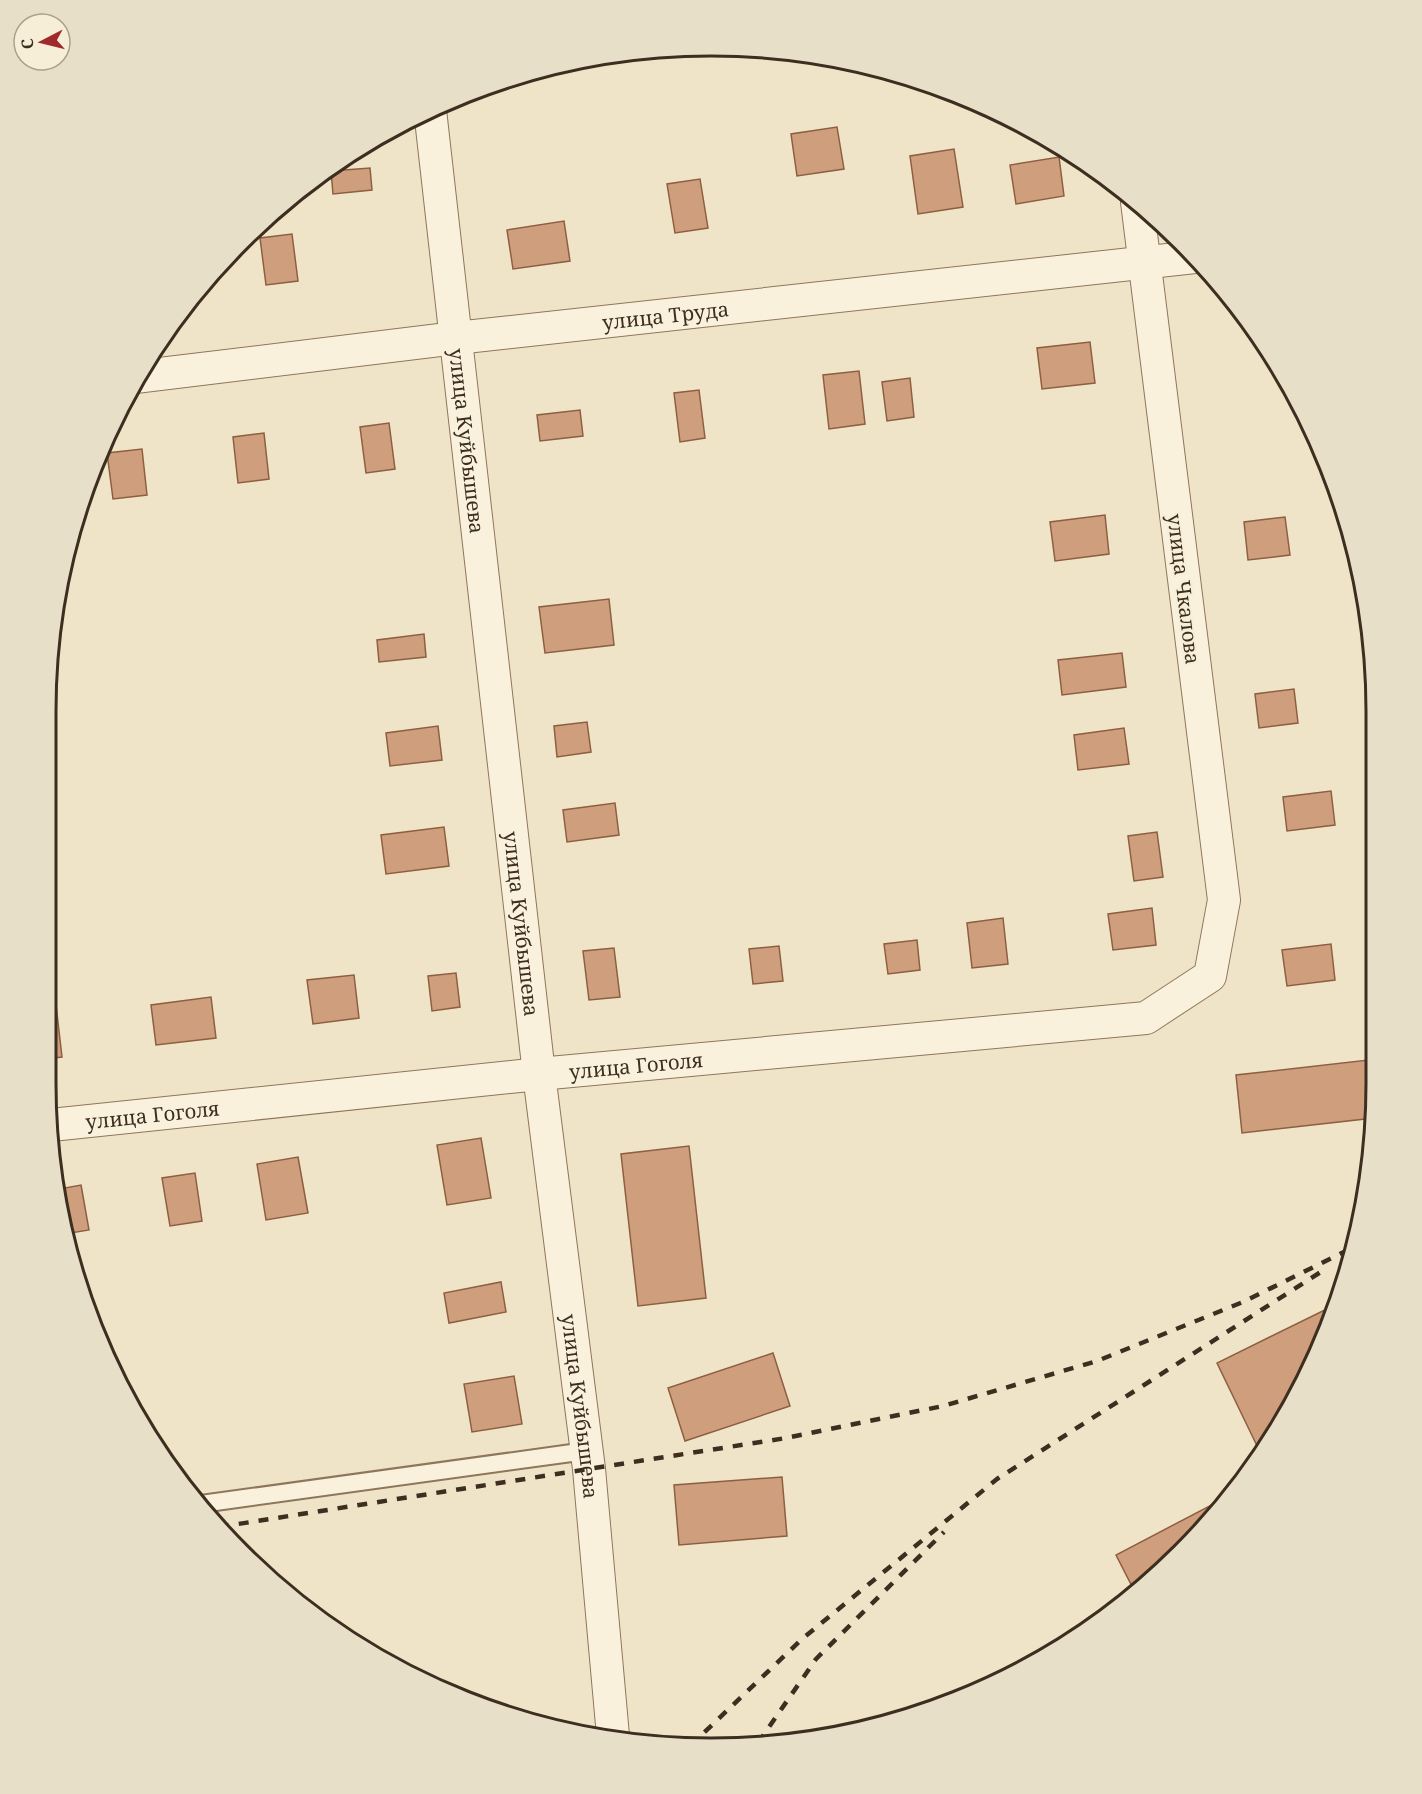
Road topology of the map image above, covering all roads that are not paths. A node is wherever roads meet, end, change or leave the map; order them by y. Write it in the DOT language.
graph roads {
  1 [pos="431,118"];
  2 [pos="1138,214"];
  3 [pos="1184,257"];
  4 [pos="1143,263"];
  5 [pos="456,338"];
  6 [pos="148,375"];
  7 [pos="1210,976"];
  8 [pos="538,1074"];
  9 [pos="57,1124"];
  10 [pos="586,1451"];
  11 [pos="208,1503"];
  12 [pos="614,1731"];
  1 -- 5 [label="street, улица Куйбышева"];
  2 -- 4 [label="street, улица Чкалова"];
  3 -- 4 [label="street, улица Труда"];
  4 -- 5 [label="street, улица Труда"];
  4 -- 7 [label="street, улица Чкалова"];
  5 -- 6 [label="street, улица Труда"];
  5 -- 8 [label="street, улица Куйбышева"];
  7 -- 8 [label="street, улица Гоголя"];
  8 -- 9 [label="street, улица Гоголя"];
  8 -- 10 [label="street, улица Куйбышева"];
  10 -- 11 [label="lane"];
  10 -- 12 [label="street, улица Куйбышева"];
}
